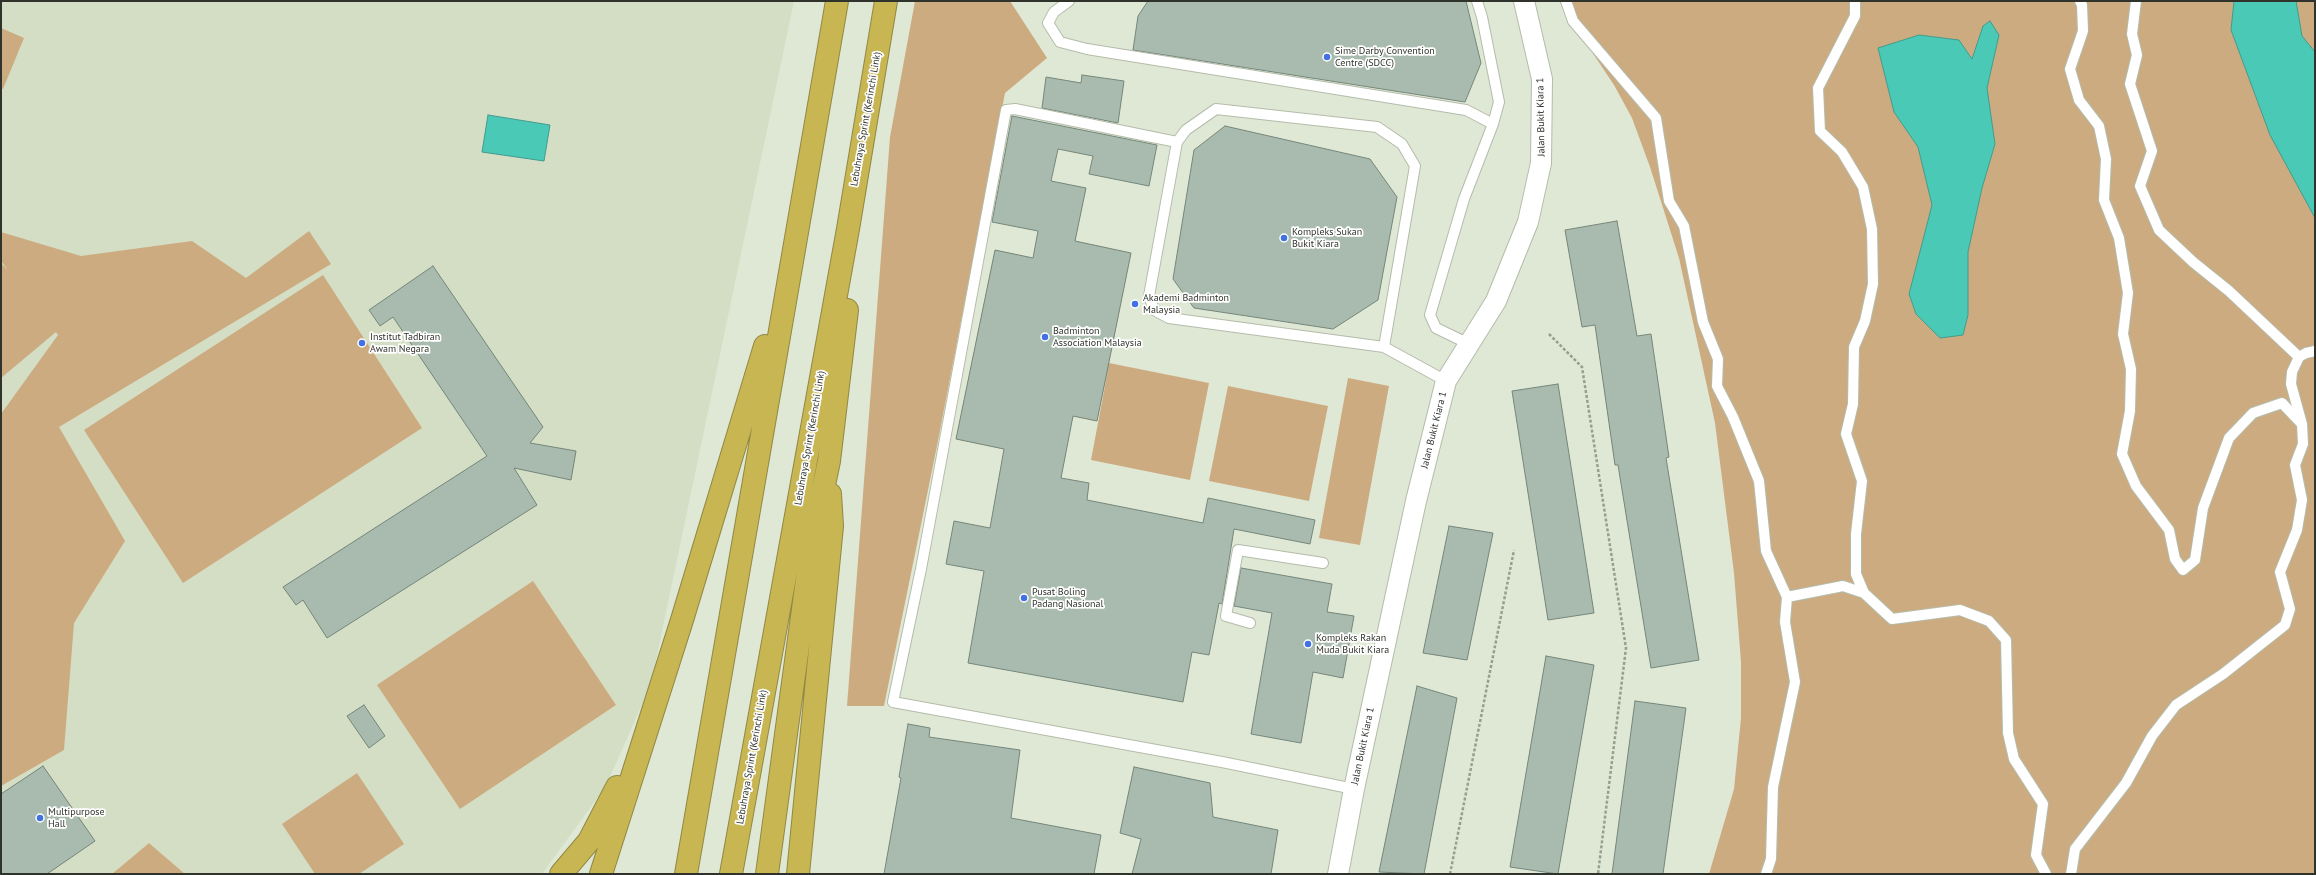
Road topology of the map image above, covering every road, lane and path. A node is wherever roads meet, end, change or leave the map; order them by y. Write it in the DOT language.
graph roads {
  1 [pos="837,1"];
  2 [pos="886,1"];
  3 [pos="1069,1"];
  4 [pos="1477,1"];
  5 [pos="1524,1"];
  6 [pos="1566,1"];
  7 [pos="1855,1"];
  8 [pos="2080,1"];
  9 [pos="2136,1"];
  10 [pos="1493,124"];
  11 [pos="1177,142"];
  12 [pos="848,229"];
  13 [pos="792,255"];
  14 [pos="1549,334"];
  15 [pos="1469,344"];
  16 [pos="1384,347"];
  17 [pos="2315,351"];
  18 [pos="2299,357"];
  19 [pos="1446,381"];
  20 [pos="2302,424"];
  21 [pos="829,461"];
  22 [pos="1514,550"];
  23 [pos="1323,563"];
  24 [pos="1864,593"];
  25 [pos="1787,597"];
  26 [pos="1250,623"];
  27 [pos="634,769"];
  28 [pos="1354,789"];
  29 [pos="561,874"];
  30 [pos="601,874"];
  31 [pos="686,874"];
  32 [pos="731,874"];
  33 [pos="768,874"];
  34 [pos="798,874"];
  35 [pos="1338,874"];
  36 [pos="1450,874"];
  37 [pos="1598,874"];
  38 [pos="1766,874"];
  39 [pos="2046,874"];
  40 [pos="2071,874"];
  1 -- 13 [label="highway"];
  2 -- 12 [label="highway, Lebuhraya Sprint (Kerinchi Link)"];
  3 -- 10 [label="lane"];
  4 -- 10 [label="lane"];
  5 -- 15 [label="street, Jalan Bukit Kiara 1"];
  6 -- 25 [label="lane"];
  7 -- 24 [label="lane"];
  8 -- 20 [label="lane"];
  9 -- 18 [label="lane"];
  10 -- 15 [label="lane"];
  11 -- 16 [label="lane"];
  11 -- 16 [label="lane"];
  11 -- 28 [label="lane"];
  12 -- 21 [label="highway"];
  12 -- 32 [label="highway, Lebuhraya Sprint (Kerinchi Link)"];
  13 -- 27 [label="highway"];
  13 -- 31 [label="highway"];
  14 -- 37 [label="path"];
  15 -- 19 [label="street, Jalan Bukit Kiara 1"];
  16 -- 19 [label="lane"];
  17 -- 18 [label="lane"];
  18 -- 20 [label="lane"];
  19 -- 28 [label="street, Jalan Bukit Kiara 1"];
  20 -- 40 [label="lane"];
  21 -- 33 [label="highway"];
  21 -- 34 [label="highway"];
  22 -- 36 [label="path"];
  23 -- 26 [label="lane"];
  24 -- 25 [label="lane"];
  24 -- 39 [label="lane"];
  25 -- 38 [label="lane"];
  27 -- 29 [label="highway"];
  27 -- 30 [label="highway"];
  28 -- 35 [label="street, Jalan Bukit Kiara 1"];
}
